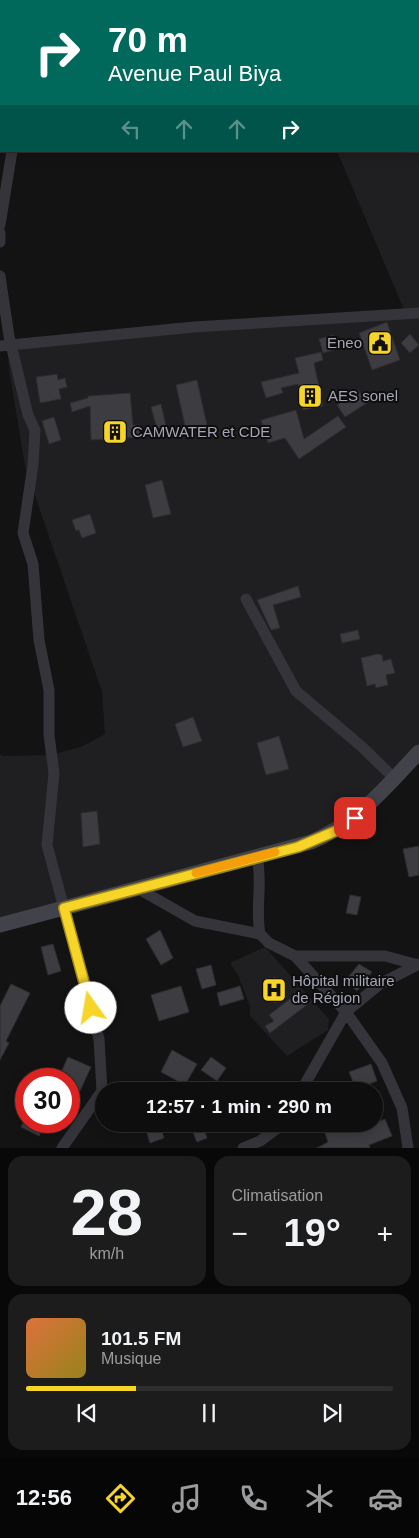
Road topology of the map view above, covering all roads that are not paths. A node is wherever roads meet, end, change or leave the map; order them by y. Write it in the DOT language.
graph roads {
  1 [pos="12,152"];
  2 [pos="0,225"];
  3 [pos="0,233"];
  4 [pos="0,242"];
  5 [pos="0,276"];
  6 [pos="419,313"];
  7 [pos="6,345"];
  8 [pos="246,599"];
  9 [pos="419,752"];
  10 [pos="394,778"];
  11 [pos="257,856"];
  12 [pos="137,888"];
  13 [pos="64,908"];
  14 [pos="0,926"];
  15 [pos="260,934"];
  16 [pos="295,956"];
  17 [pos="418,964"];
  18 [pos="346,1012"];
  19 [pos="306,1082"];
  20 [pos="272,1132"];
  21 [pos="62,1148"];
  22 [pos="243,1148"];
  23 [pos="408,1148"];
  1 -- 2 [label="street"];
  3 -- 4 [label="street"];
  5 -- 7 [label="street"];
  6 -- 7 [label="street"];
  7 -- 13 [label="street"];
  8 -- 10 [label="street"];
  9 -- 10 [label="main road"];
  10 -- 11 [label="main road"];
  11 -- 12 [label="main road"];
  11 -- 15 [label="street"];
  12 -- 13 [label="main road"];
  12 -- 15 [label="street"];
  13 -- 14 [label="main road"];
  13 -- 21 [label="street"];
  15 -- 16 [label="street"];
  16 -- 17 [label="street"];
  16 -- 18 [label="street"];
  17 -- 18 [label="street"];
  18 -- 19 [label="street"];
  18 -- 23 [label="street"];
  20 -- 22 [label="street"];
}
